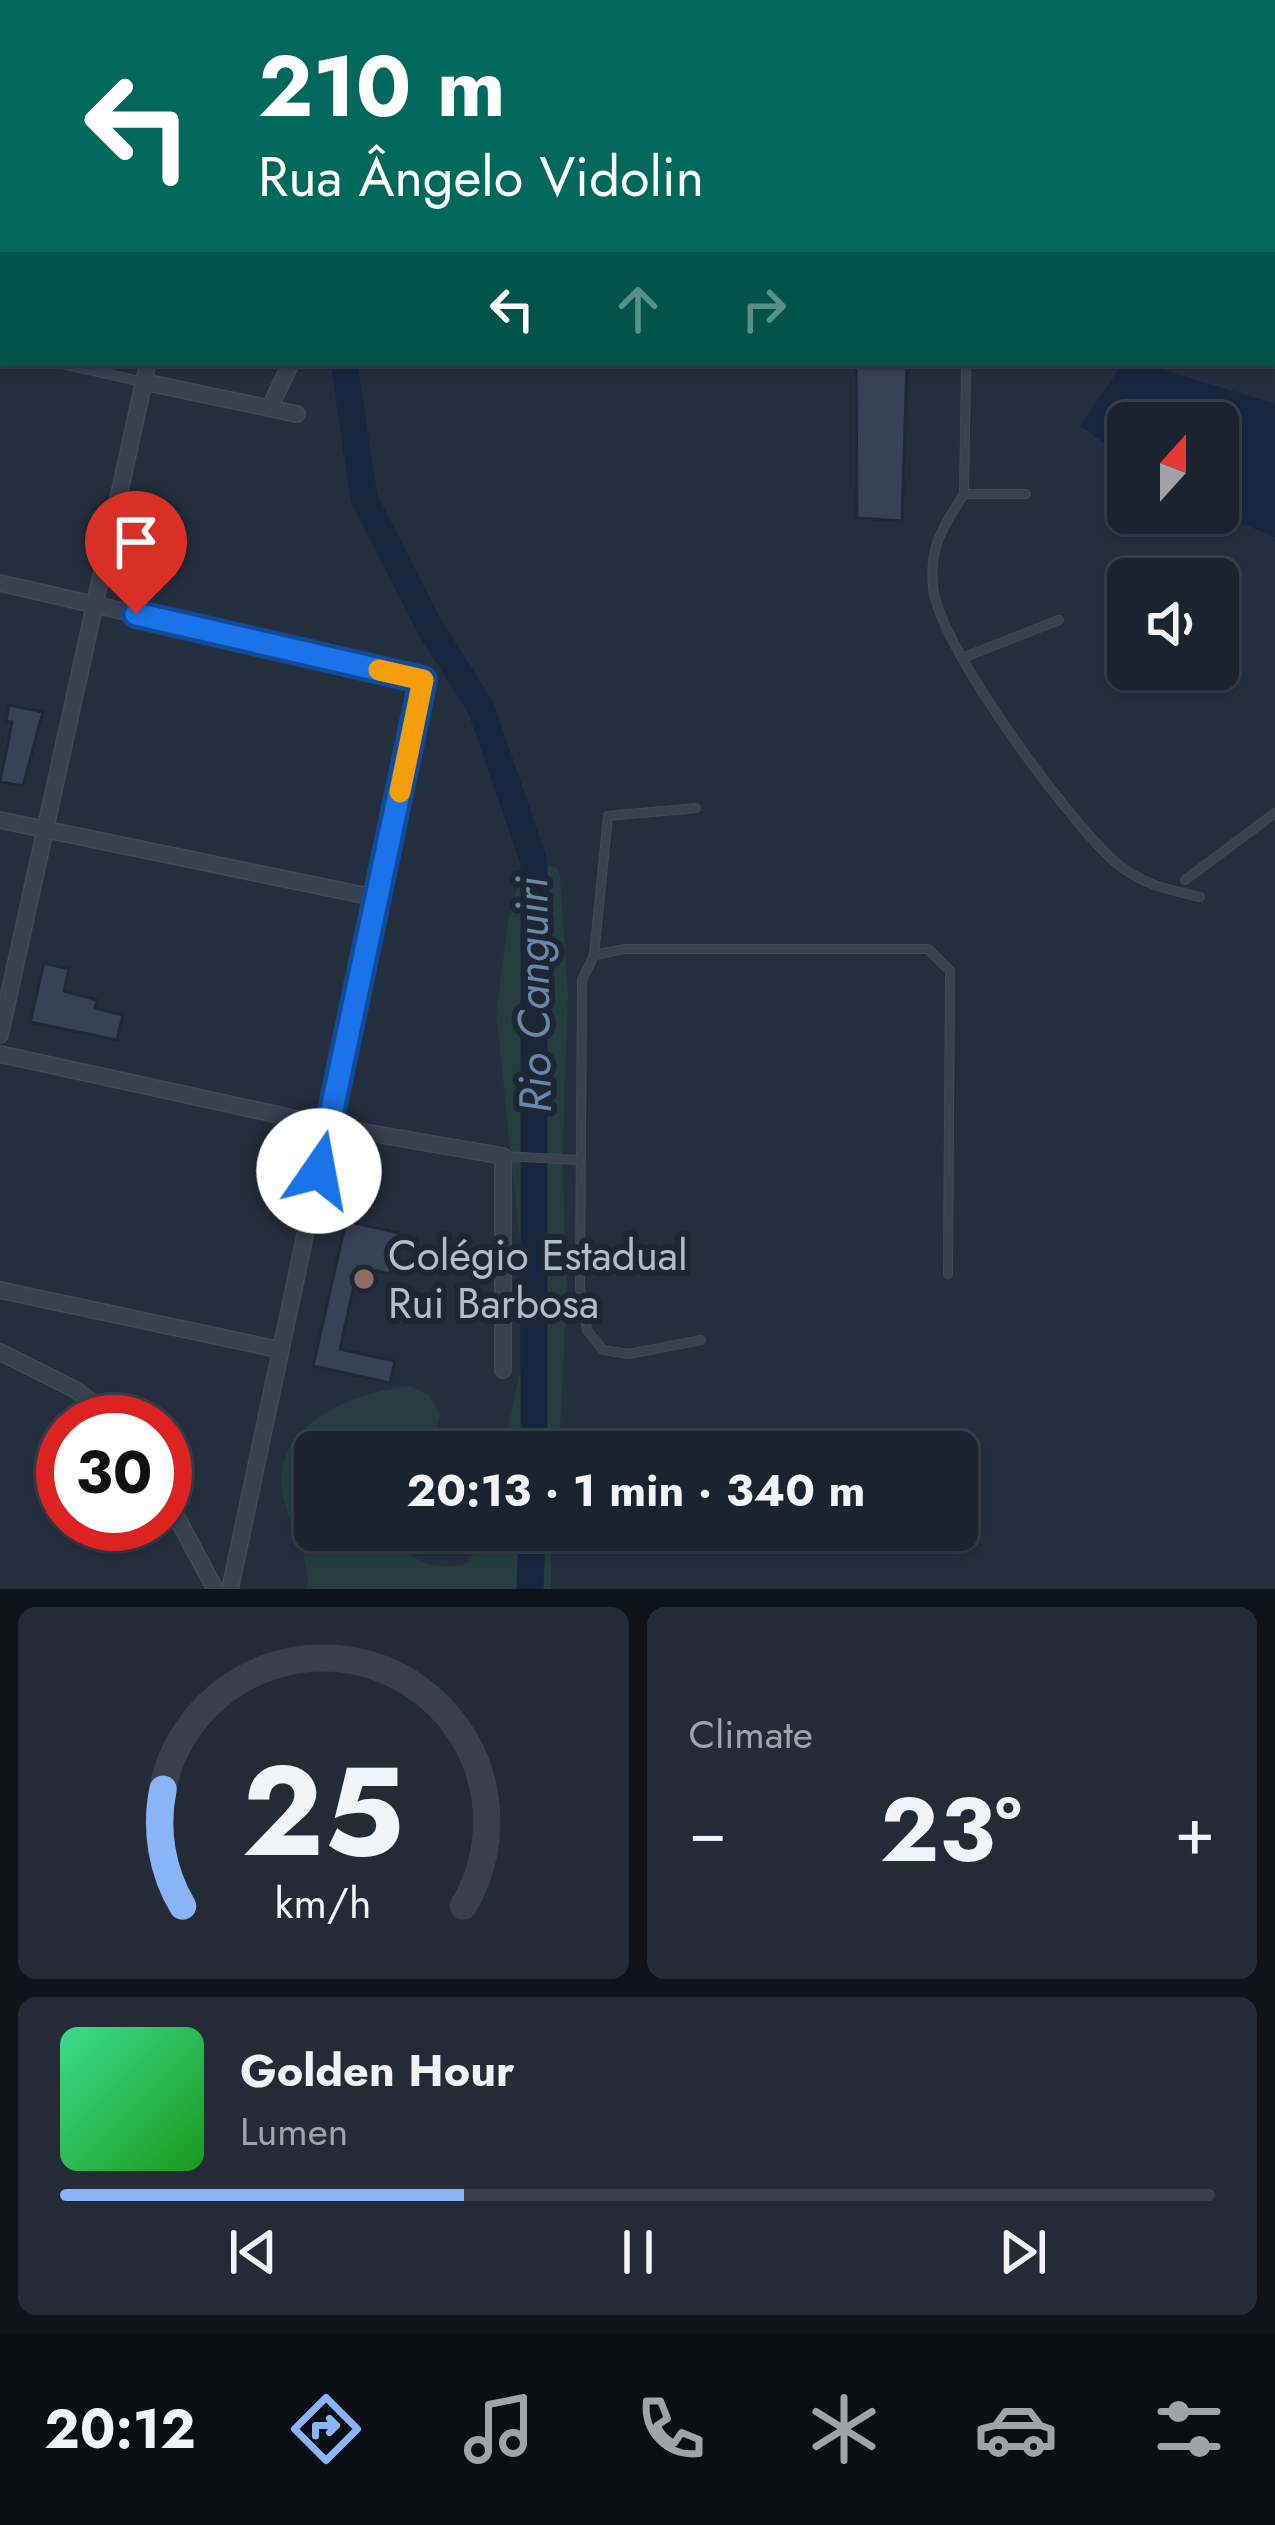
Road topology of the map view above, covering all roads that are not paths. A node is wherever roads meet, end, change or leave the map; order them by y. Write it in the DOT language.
graph roads {
  1 [pos="72,366"];
  2 [pos="147,366"];
  3 [pos="290,366"];
  4 [pos="964,366"];
  5 [pos="144,382"];
  6 [pos="269,407"];
  7 [pos="297,414"];
  8 [pos="964,494"];
  9 [pos="1026,494"];
  10 [pos="0,583"];
  11 [pos="95,605"];
  12 [pos="1059,620"];
  13 [pos="962,658"];
  14 [pos="696,808"];
  15 [pos="1275,813"];
  16 [pos="0,820"];
  17 [pos="45,830"];
  18 [pos="1185,880"];
  19 [pos="1199,897"];
  20 [pos="377,898"];
  21 [pos="594,955"];
  22 [pos="0,1035"];
  23 [pos="0,1054"];
  24 [pos="328,1126"];
  25 [pos="508,1156"];
  26 [pos="577,1160"];
  27 [pos="948,1274"];
  28 [pos="0,1290"];
  29 [pos="701,1340"];
  30 [pos="281,1350"];
  31 [pos="0,1352"];
  32 [pos="503,1370"];
  33 [pos="82,1395"];
  34 [pos="192,1546"];
  35 [pos="215,1589"];
  36 [pos="230,1589"];
  1 -- 5 [label="lane"];
  2 -- 5 [label="street"];
  3 -- 6 [label="street"];
  4 -- 8 [label="lane"];
  5 -- 6 [label="street"];
  5 -- 11 [label="street"];
  6 -- 7 [label="street"];
  8 -- 9 [label="lane"];
  8 -- 13 [label="lane"];
  10 -- 11 [label="street"];
  11 -- 17 [label="street"];
  11 -- 20 [label="street"];
  12 -- 13 [label="lane"];
  13 -- 19 [label="lane"];
  14 -- 21 [label="lane"];
  15 -- 18 [label="lane"];
  16 -- 17 [label="street"];
  17 -- 20 [label="street"];
  17 -- 22 [label="street"];
  20 -- 24 [label="street"];
  21 -- 26 [label="lane"];
  21 -- 27 [label="lane"];
  23 -- 24 [label="street"];
  24 -- 25 [label="street"];
  24 -- 30 [label="street"];
  25 -- 26 [label="lane"];
  25 -- 32 [label="street"];
  26 -- 29 [label="lane"];
  28 -- 30 [label="street"];
  30 -- 36 [label="street"];
  31 -- 33 [label="street"];
  34 -- 35 [label="street"];
}
